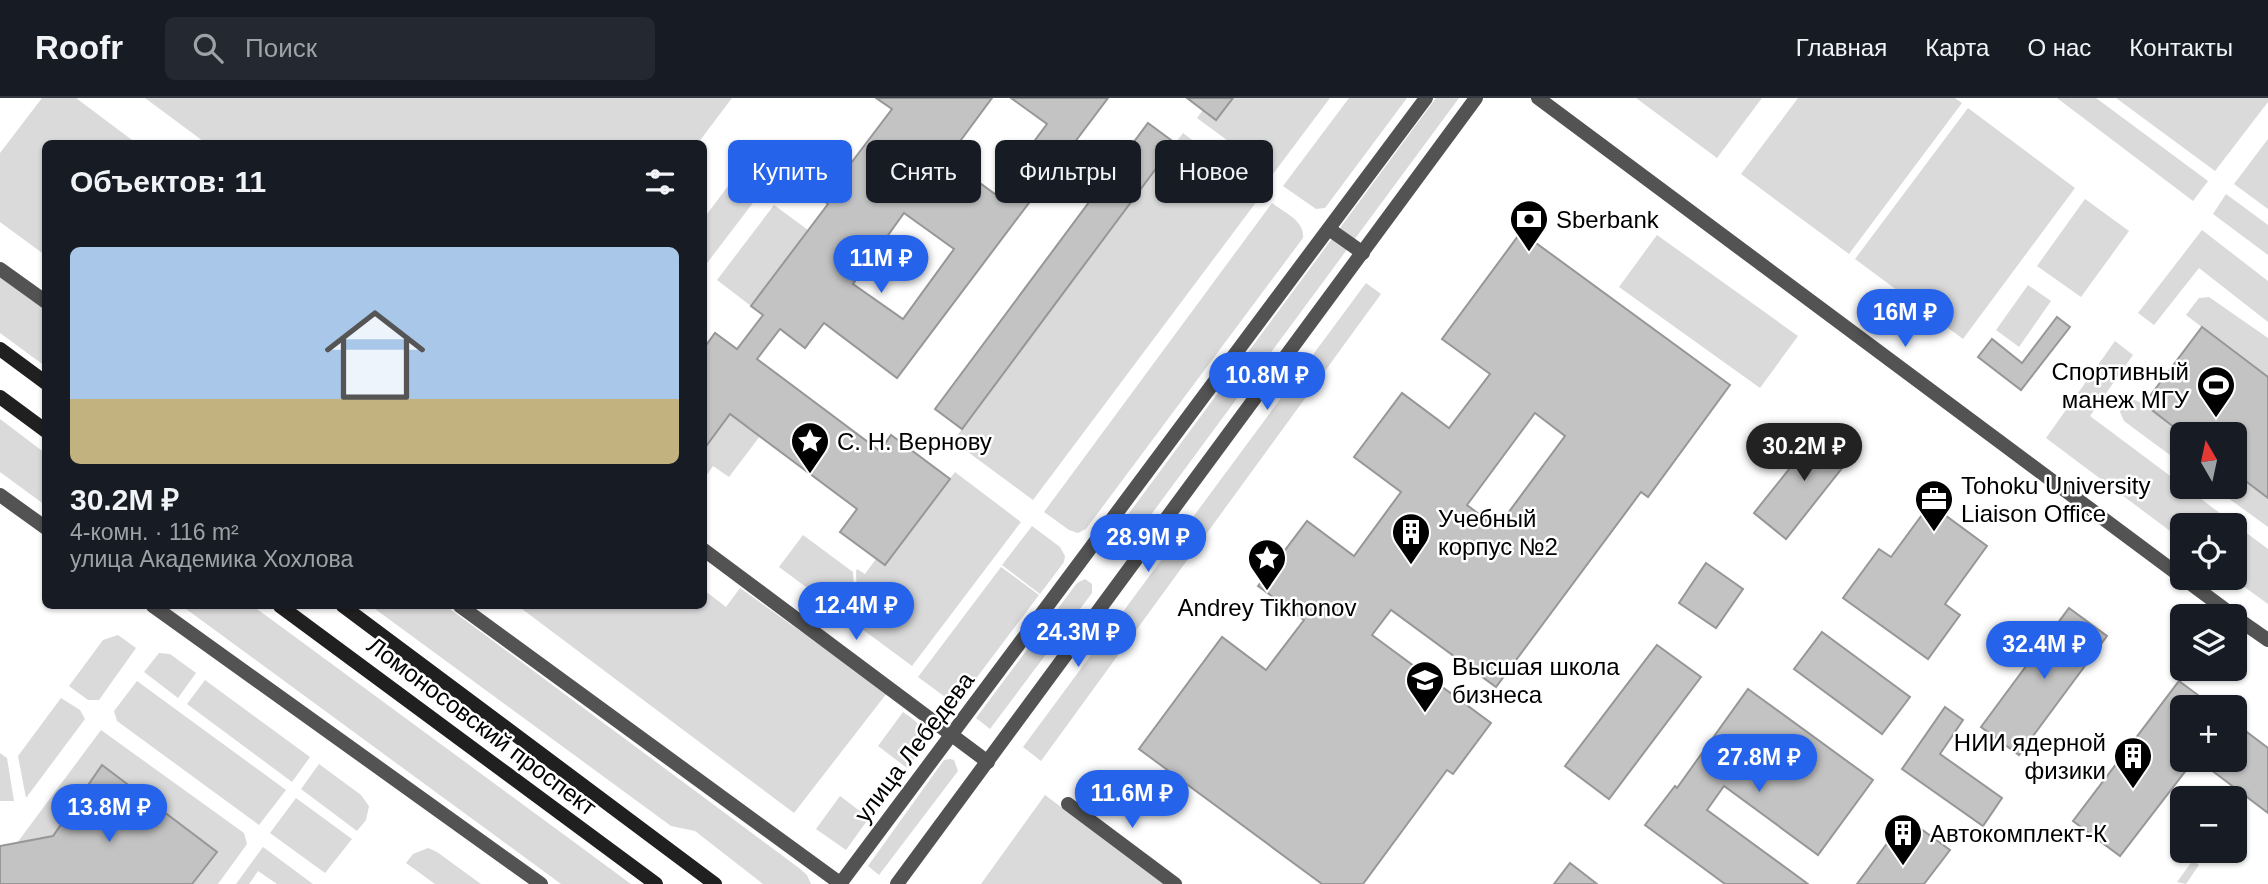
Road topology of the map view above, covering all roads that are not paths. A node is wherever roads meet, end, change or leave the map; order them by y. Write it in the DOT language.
graph roads {
  1 [pos="1426,98"];
  2 [pos="1476,98"];
  3 [pos="1538,98"];
  4 [pos="1329,229"];
  5 [pos="1363,253"];
  6 [pos="0,269"];
  7 [pos="42,299"];
  8 [pos="0,349"];
  9 [pos="42,380"];
  10 [pos="0,397"];
  11 [pos="42,428"];
  12 [pos="0,495"];
  13 [pos="42,525"];
  14 [pos="707,552"];
  15 [pos="2218,604"];
  16 [pos="157,609"];
  17 [pos="285,609"];
  18 [pos="347,609"];
  19 [pos="464,609"];
  20 [pos="2247,625"];
  21 [pos="2268,640"];
  22 [pos="952,734"];
  23 [pos="988,762"];
  24 [pos="1068,804"];
  25 [pos="541,884"];
  26 [pos="656,884"];
  27 [pos="715,884"];
  28 [pos="840,884"];
  29 [pos="897,884"];
  30 [pos="1175,884"];
  1 -- 4 [label="street, улица Лебедева"];
  2 -- 5 [label="street"];
  3 -- 15 [label="street"];
  4 -- 5 [label="street"];
  4 -- 22 [label="street, улица Лебедева"];
  5 -- 23 [label="street"];
  6 -- 7 [label="street"];
  8 -- 9 [label="main road"];
  10 -- 11 [label="main road"];
  12 -- 13 [label="street"];
  14 -- 22 [label="street"];
  16 -- 25 [label="street"];
  17 -- 26 [label="main road, Ломоносовский проспект"];
  18 -- 27 [label="main road, Ломоносовский проспект"];
  19 -- 28 [label="street"];
  20 -- 21 [label="street"];
  22 -- 23 [label="street"];
  22 -- 28 [label="street, улица Лебедева"];
  23 -- 29 [label="street"];
  24 -- 30 [label="street"];
}
